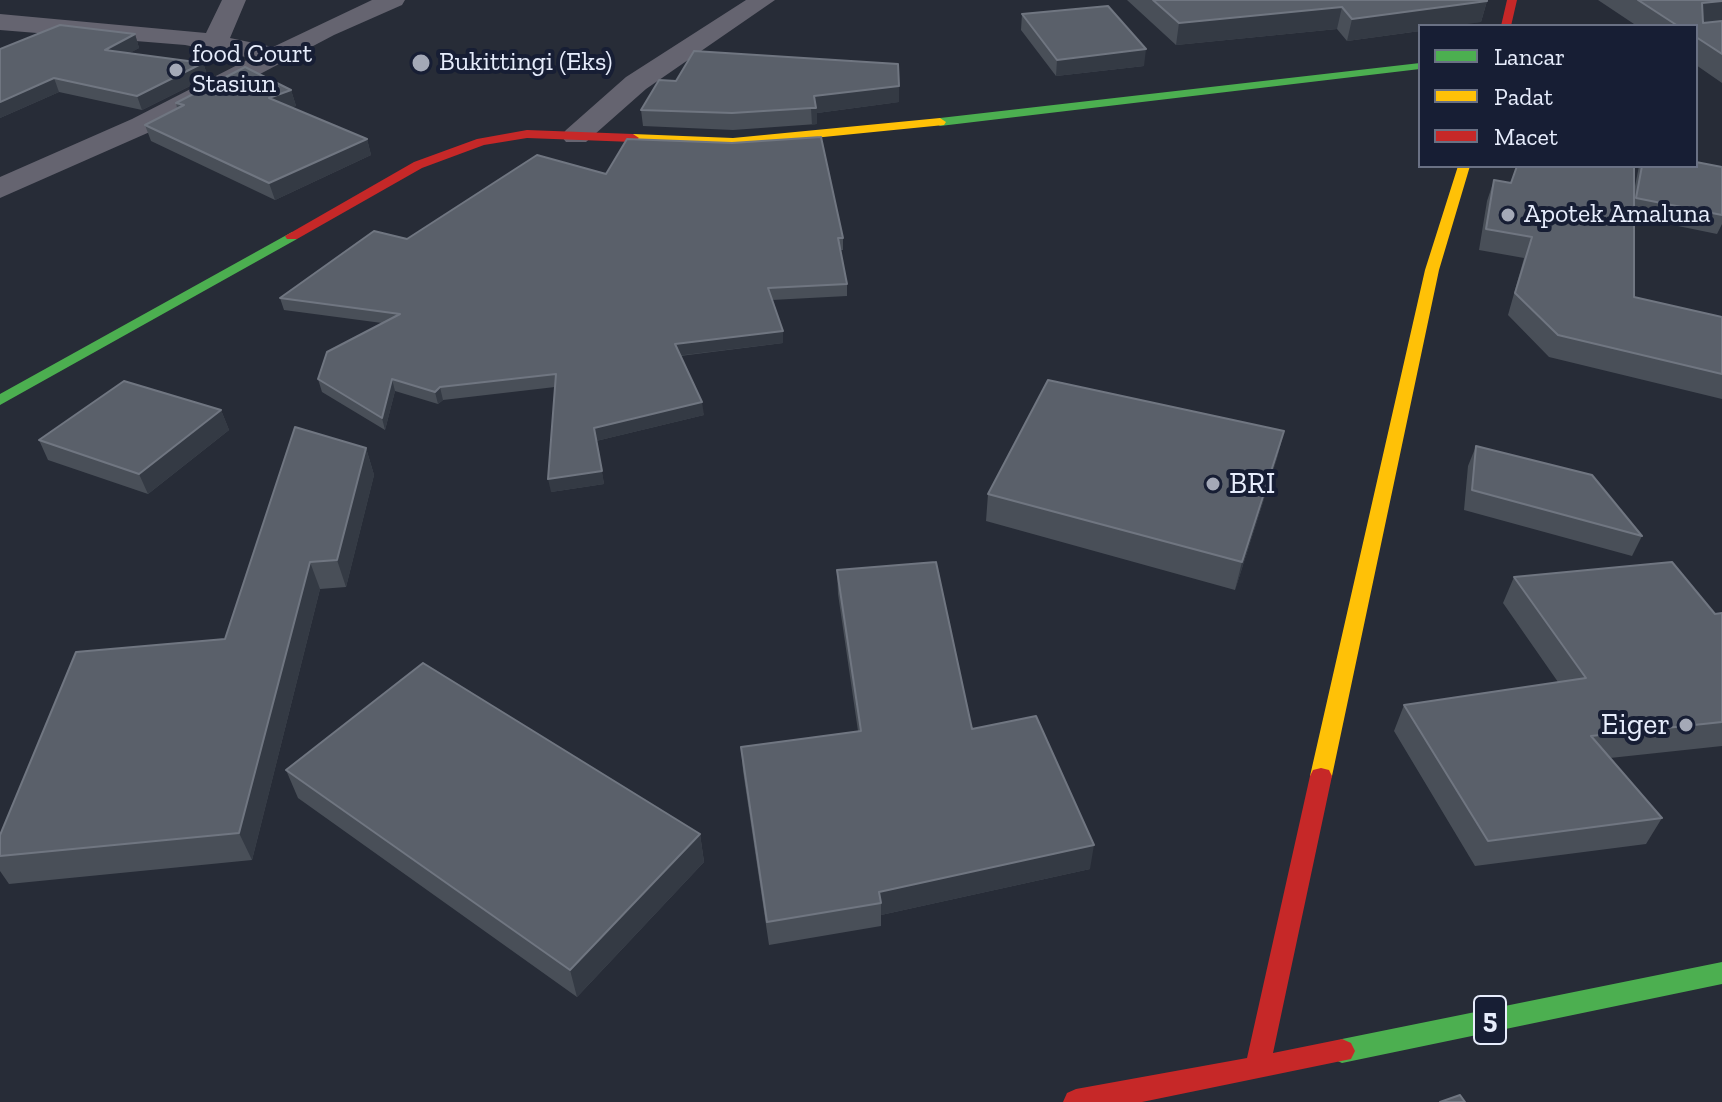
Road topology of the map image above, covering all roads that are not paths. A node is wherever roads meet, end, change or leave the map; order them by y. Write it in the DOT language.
graph roads {
  1 [pos="29,0"];
  2 [pos="234,0"];
  3 [pos="393,0"];
  4 [pos="763,0"];
  5 [pos="1512,0"];
  6 [pos="6,23"];
  7 [pos="1506,24"];
  8 [pos="215,42"];
  9 [pos="280,56"];
  10 [pos="1418,66"];
  11 [pos="576,136"];
  12 [pos="0,157"];
  13 [pos="1463,168"];
  14 [pos="38,173"];
  15 [pos="0,189"];
  16 [pos="0,400"];
  17 [pos="1722,973"];
  18 [pos="1257,1068"];
  19 [pos="1076,1102"];
  1 -- 6 [label="street"];
  2 -- 8 [label="street"];
  3 -- 9 [label="street"];
  4 -- 11 [label="street"];
  5 -- 7 [label="main road"];
  6 -- 8 [label="street"];
  8 -- 9 [label="street"];
  9 -- 14 [label="street"];
  10 -- 11 [label="main road"];
  11 -- 16 [label="main road"];
  12 -- 14 [label="street"];
  13 -- 18 [label="main road"];
  14 -- 15 [label="street"];
  17 -- 18 [label="main road, 5"];
  18 -- 19 [label="main road"];
}
